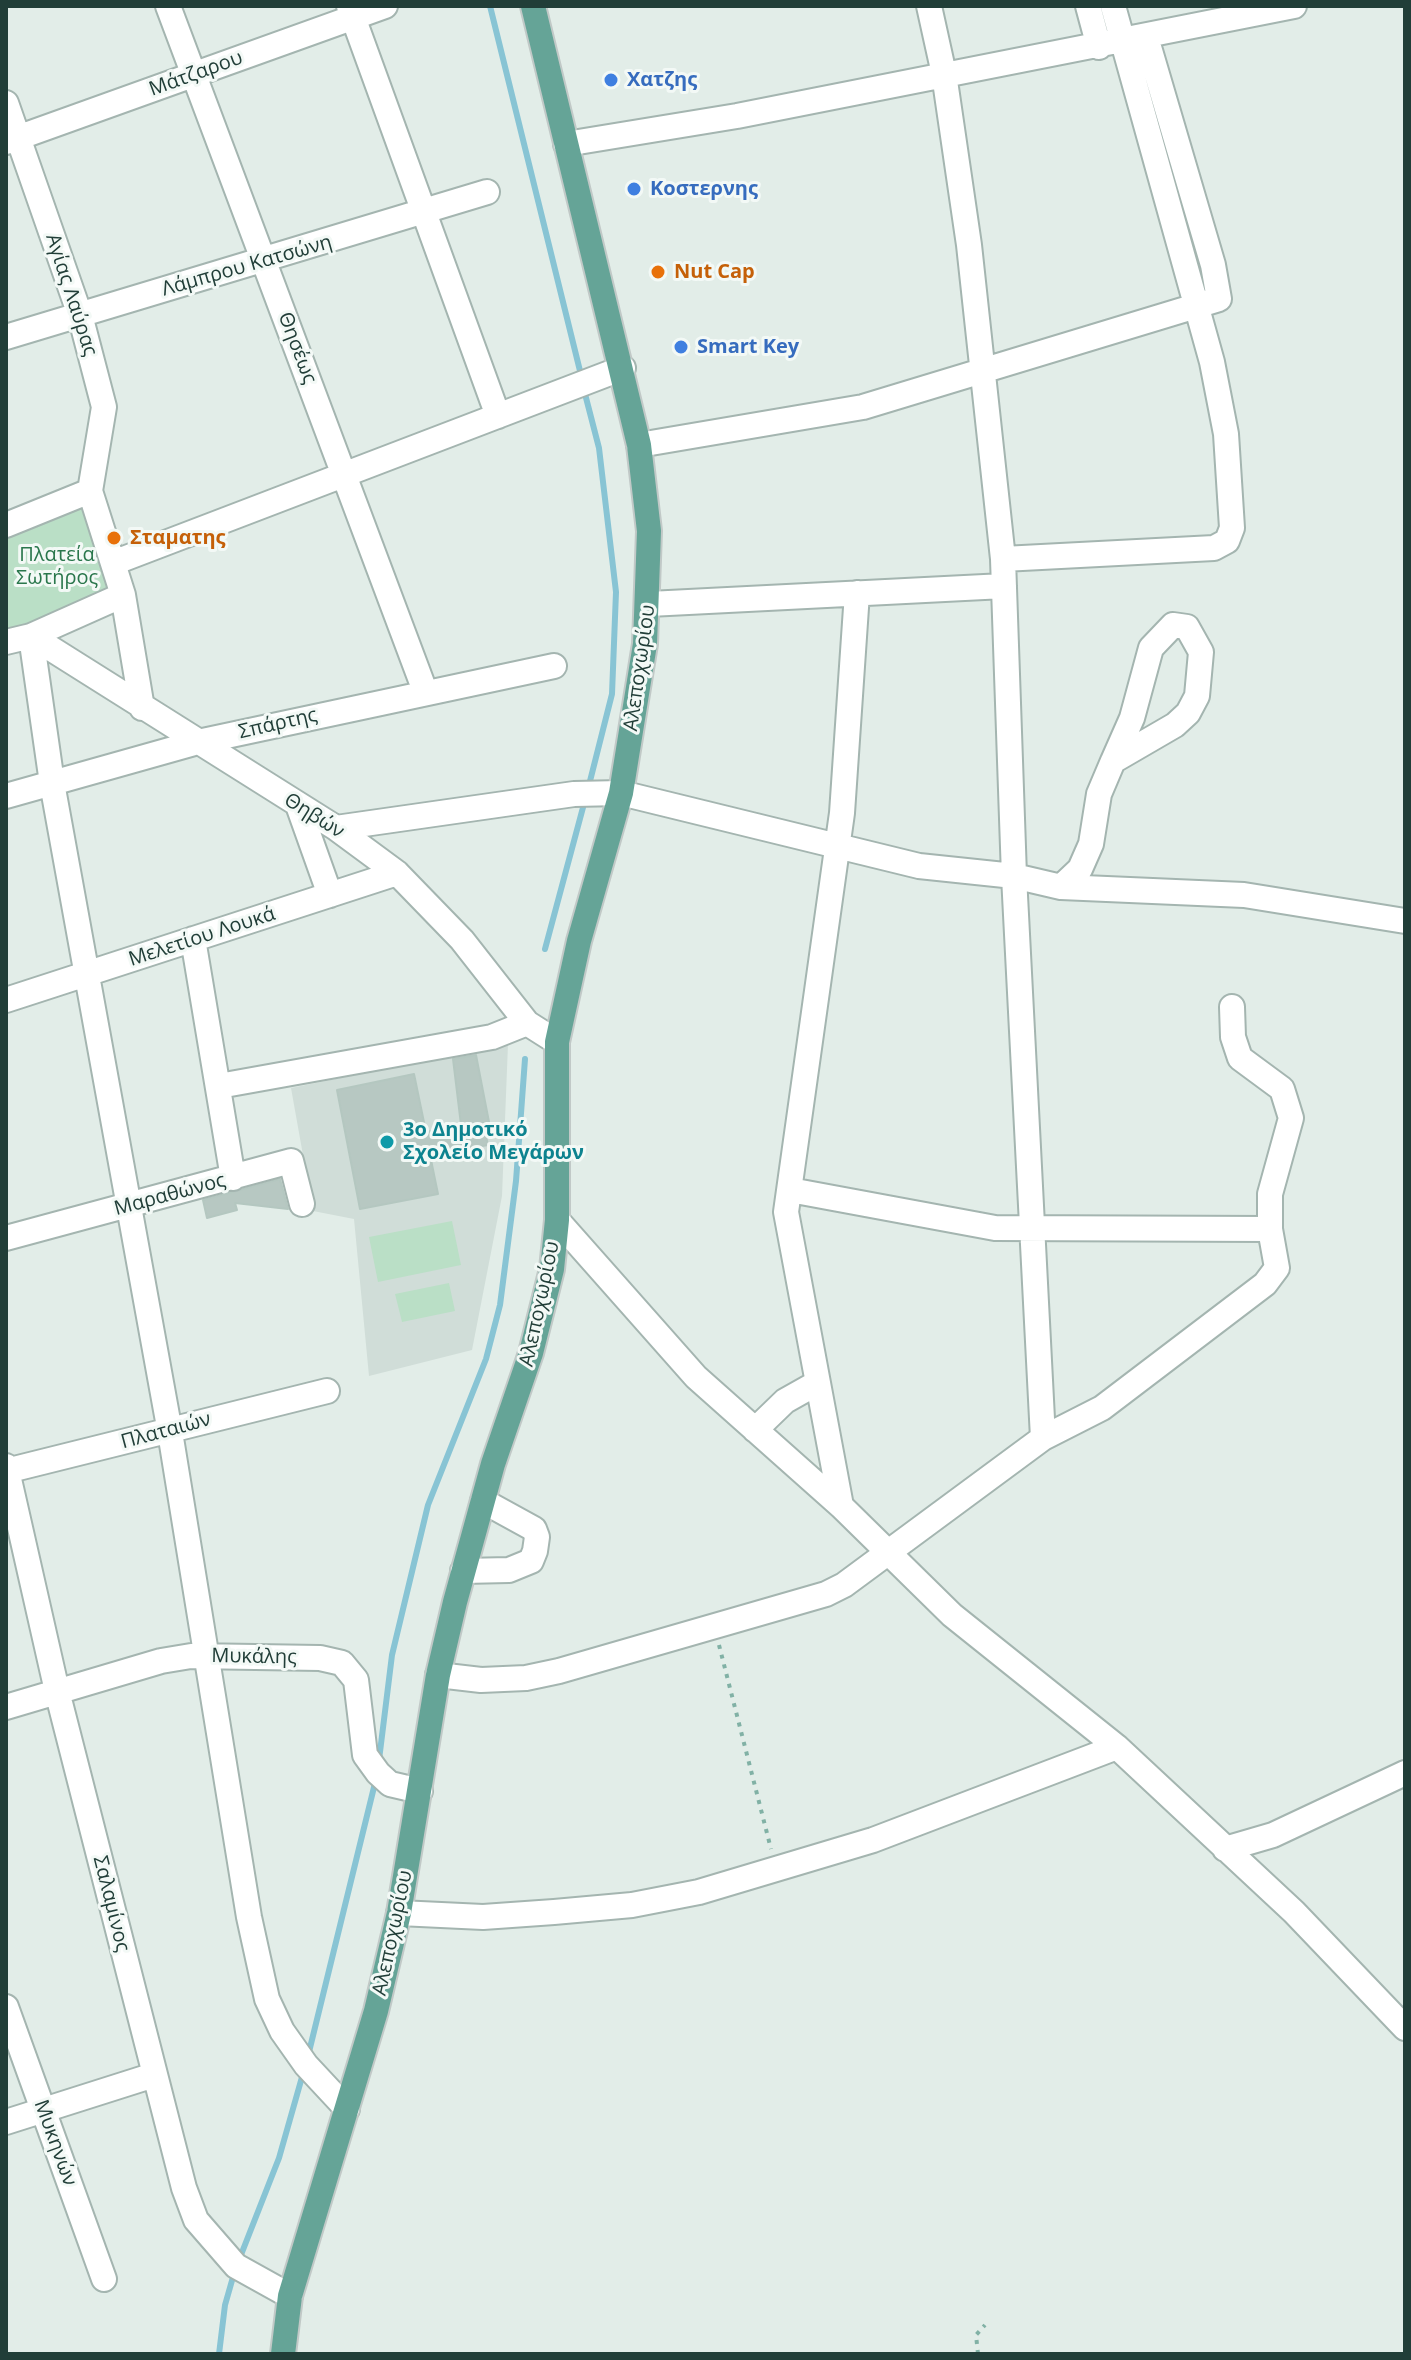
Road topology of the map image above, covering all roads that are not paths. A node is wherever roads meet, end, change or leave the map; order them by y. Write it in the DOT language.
graph roads {
  1 [pos="168,6"];
  2 [pos="385,6"];
  3 [pos="533,6"];
  4 [pos="929,6"];
  5 [pos="1088,6"];
  6 [pos="1113,6"];
  7 [pos="1294,6"];
  8 [pos="351,12"];
  9 [pos="1123,42"];
  10 [pos="195,74"];
  11 [pos="944,74"];
  12 [pos="6,103"];
  13 [pos="12,140"];
  14 [pos="566,144"];
  15 [pos="487,192"];
  16 [pos="423,214"];
  17 [pos="263,262"];
  18 [pos="1196,305"];
  19 [pos="80,315"];
  20 [pos="6,337"];
  21 [pos="982,370"];
  22 [pos="612,372"];
  23 [pos="498,416"];
  24 [pos="639,445"];
  25 [pos="346,476"];
  26 [pos="90,491"];
  27 [pos="6,525"];
  28 [pos="1003,559"];
  29 [pos="113,563"];
  30 [pos="1004,586"];
  31 [pos="857,593"];
  32 [pos="123,595"];
  33 [pos="649,604"];
  34 [pos="31,636"];
  35 [pos="6,642"];
  36 [pos="554,666"];
  37 [pos="425,691"];
  38 [pos="142,708"];
  39 [pos="198,742"];
  40 [pos="1113,761"];
  41 [pos="52,783"];
  42 [pos="615,793"];
  43 [pos="6,796"];
  44 [pos="299,808"];
  45 [pos="336,828"];
  46 [pos="835,845"];
  47 [pos="397,873"];
  48 [pos="1014,876"];
  49 [pos="1061,887"];
  50 [pos="330,895"];
  51 [pos="1405,921"];
  52 [pos="193,939"];
  53 [pos="86,974"];
  54 [pos="6,1000"];
  55 [pos="1232,1007"];
  56 [pos="527,1023"];
  57 [pos="557,1042"];
  58 [pos="219,1086"];
  59 [pos="233,1178"];
  60 [pos="790,1190"];
  61 [pos="302,1204"];
  62 [pos="130,1206"];
  63 [pos="557,1220"];
  64 [pos="1034,1228"];
  65 [pos="1270,1229"];
  66 [pos="6,1238"];
  67 [pos="817,1383"];
  68 [pos="327,1391"];
  69 [pos="755,1430"];
  70 [pos="170,1432"];
  71 [pos="1043,1438"];
  72 [pos="6,1469"];
  73 [pos="483,1501"];
  74 [pos="841,1506"];
  75 [pos="889,1552"];
  76 [pos="463,1571"];
  77 [pos="208,1656"];
  78 [pos="438,1675"];
  79 [pos="57,1691"];
  80 [pos="6,1707"];
  81 [pos="1117,1747"];
  82 [pos="1405,1773"];
  83 [pos="420,1791"];
  84 [pos="1225,1849"];
  85 [pos="399,1913"];
  86 [pos="6,2007"];
  87 [pos="1405,2028"];
  88 [pos="154,2075"];
  89 [pos="43,2109"];
  90 [pos="347,2109"];
  91 [pos="6,2122"];
  92 [pos="104,2279"];
  93 [pos="290,2296"];
  94 [pos="283,2354"];
  1 -- 10 [label="street, Θησέως"];
  2 -- 8 [label="street, Μάτζαρου"];
  3 -- 14 [label="main road, Αλεποχωρίου"];
  4 -- 11 [label="street"];
  5 -- 9 [label="street"];
  6 -- 9 [label="street"];
  7 -- 9 [label="street"];
  8 -- 10 [label="street, Μάτζαρου"];
  8 -- 16 [label="street"];
  9 -- 11 [label="street"];
  9 -- 18 [label="street"];
  10 -- 13 [label="street, Μάτζαρου"];
  10 -- 17 [label="street, Θησέως"];
  11 -- 14 [label="street"];
  11 -- 21 [label="street"];
  12 -- 13 [label="street, Αγίας Λαύρας"];
  13 -- 19 [label="street, Αγίας Λαύρας"];
  14 -- 22 [label="main road, Αλεποχωρίου"];
  15 -- 16 [label="street, Λάμπρου Κατσώνη"];
  16 -- 17 [label="street, Λάμπρου Κατσώνη"];
  16 -- 23 [label="street"];
  17 -- 19 [label="street, Λάμπρου Κατσώνη"];
  17 -- 25 [label="street, Θησέως"];
  18 -- 21 [label="street"];
  18 -- 28 [label="street"];
  19 -- 20 [label="street, Λάμπρου Κατσώνη"];
  19 -- 26 [label="street, Αγίας Λαύρας"];
  21 -- 24 [label="street"];
  21 -- 28 [label="street"];
  22 -- 23 [label="street"];
  22 -- 24 [label="main road, Αλεποχωρίου"];
  23 -- 25 [label="street"];
  24 -- 33 [label="main road, Αλεποχωρίου"];
  25 -- 29 [label="street"];
  25 -- 37 [label="street, Θησέως"];
  26 -- 27 [label="street"];
  26 -- 29 [label="street"];
  28 -- 30 [label="street"];
  29 -- 32 [label="street"];
  30 -- 31 [label="street"];
  30 -- 48 [label="street"];
  31 -- 33 [label="street"];
  31 -- 46 [label="street"];
  32 -- 34 [label="street"];
  32 -- 38 [label="street"];
  33 -- 42 [label="main road, Αλεποχωρίου"];
  34 -- 35 [label="street"];
  34 -- 38 [label="street, Θηβών"];
  34 -- 41 [label="street"];
  36 -- 37 [label="street, Σπάρτης"];
  37 -- 39 [label="street, Σπάρτης"];
  38 -- 39 [label="street, Θηβών"];
  39 -- 41 [label="street, Σπάρτης"];
  39 -- 44 [label="street, Θηβών"];
  40 -- 40 [label="street"];
  40 -- 49 [label="street"];
  41 -- 43 [label="street, Σπάρτης"];
  41 -- 53 [label="street"];
  42 -- 45 [label="street"];
  42 -- 46 [label="street"];
  42 -- 57 [label="main road, Αλεποχωρίου"];
  44 -- 45 [label="street, Θηβών"];
  44 -- 50 [label="street"];
  45 -- 47 [label="street, Θηβών"];
  46 -- 48 [label="street"];
  46 -- 60 [label="street"];
  47 -- 50 [label="street, Μελετίου Λουκά"];
  47 -- 56 [label="street, Θηβών"];
  48 -- 49 [label="street"];
  48 -- 64 [label="street"];
  49 -- 51 [label="street"];
  50 -- 52 [label="street, Μελετίου Λουκά"];
  52 -- 53 [label="street, Μελετίου Λουκά"];
  52 -- 58 [label="street"];
  53 -- 54 [label="street, Μελετίου Λουκά"];
  53 -- 62 [label="street"];
  55 -- 65 [label="street"];
  56 -- 57 [label="street, Θηβών"];
  56 -- 58 [label="street"];
  57 -- 63 [label="main road, Αλεποχωρίου"];
  58 -- 59 [label="street"];
  59 -- 61 [label="street, Μαραθώνος"];
  59 -- 62 [label="street, Μαραθώνος"];
  60 -- 64 [label="street"];
  60 -- 67 [label="street"];
  62 -- 66 [label="street, Μαραθώνος"];
  62 -- 70 [label="street"];
  63 -- 69 [label="street"];
  63 -- 73 [label="main road, Αλεποχωρίου"];
  64 -- 65 [label="street"];
  64 -- 71 [label="street"];
  65 -- 71 [label="street"];
  67 -- 69 [label="street"];
  67 -- 74 [label="street"];
  68 -- 70 [label="street, Πλαταιών"];
  69 -- 74 [label="street"];
  70 -- 72 [label="street, Πλαταιών"];
  70 -- 77 [label="street"];
  71 -- 75 [label="street"];
  72 -- 79 [label="street, Σαλαμίνος"];
  73 -- 76 [label="main road, Αλεποχωρίου"];
  73 -- 76 [label="street"];
  74 -- 75 [label="street"];
  75 -- 78 [label="street"];
  75 -- 81 [label="street"];
  76 -- 78 [label="main road, Αλεποχωρίου"];
  77 -- 79 [label="street, Μυκάλης"];
  77 -- 83 [label="street, Μυκάλης"];
  77 -- 90 [label="street"];
  78 -- 83 [label="main road, Αλεποχωρίου"];
  79 -- 80 [label="street, Μυκάλης"];
  79 -- 88 [label="street, Σαλαμίνος"];
  81 -- 84 [label="street"];
  81 -- 85 [label="street"];
  82 -- 84 [label="street"];
  83 -- 85 [label="main road, Αλεποχωρίου"];
  84 -- 87 [label="street"];
  85 -- 90 [label="main road, Αλεποχωρίου"];
  86 -- 89 [label="street, Μυκηνών"];
  88 -- 89 [label="street"];
  88 -- 93 [label="street, Σαλαμίνος"];
  89 -- 91 [label="street"];
  89 -- 92 [label="street, Μυκηνών"];
  90 -- 93 [label="main road, Αλεποχωρίου"];
  93 -- 94 [label="main road, Αλεποχωρίου"];
}
